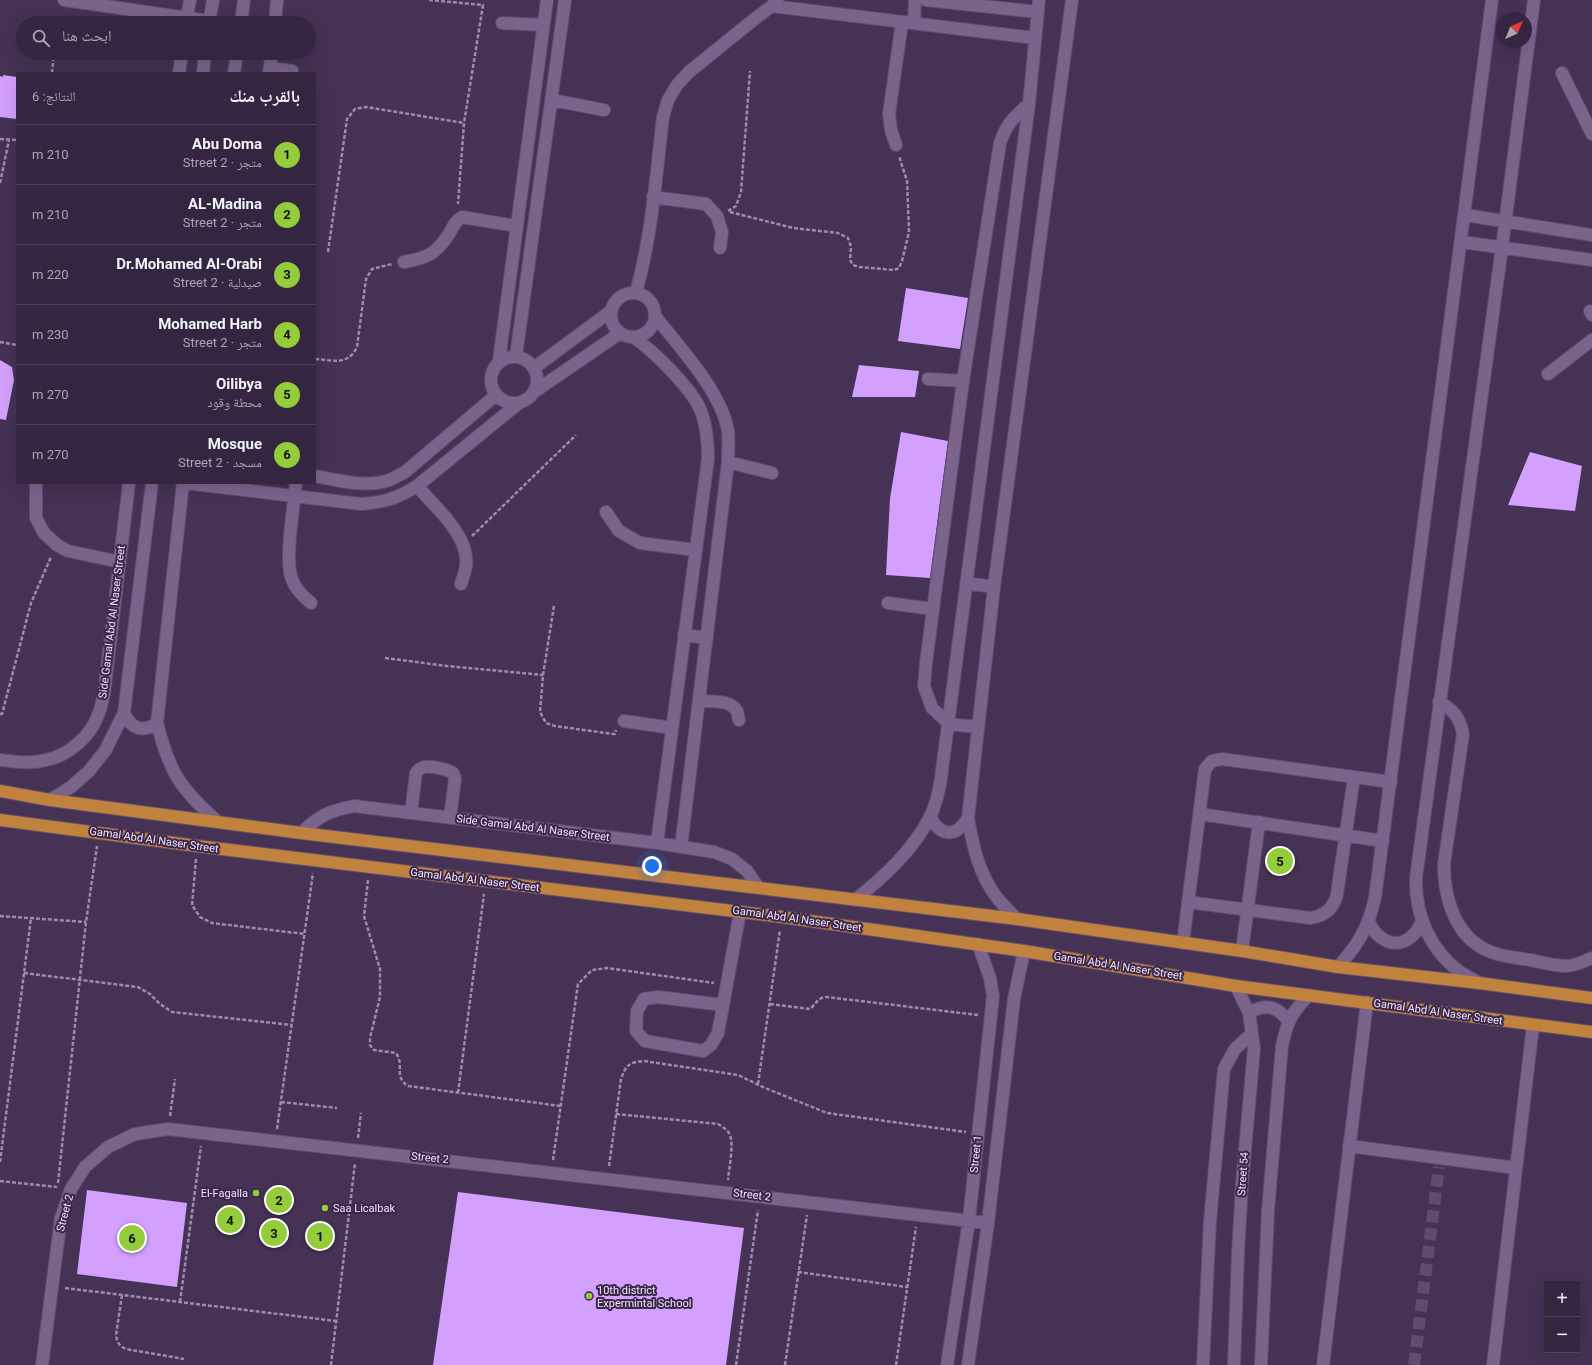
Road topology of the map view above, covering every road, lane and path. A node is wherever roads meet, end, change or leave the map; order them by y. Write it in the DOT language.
graph roads {
  1 [pos="64,0"];
  2 [pos="190,0"];
  3 [pos="213,0"];
  4 [pos="244,0"];
  5 [pos="278,0"];
  6 [pos="429,0"];
  7 [pos="546,0"];
  8 [pos="566,0"];
  9 [pos="915,0"];
  10 [pos="926,0"];
  11 [pos="1072,0"];
  12 [pos="1492,0"];
  13 [pos="1534,0"];
  14 [pos="775,3"];
  15 [pos="1039,6"];
  16 [pos="162,16"];
  17 [pos="187,16"];
  18 [pos="210,16"];
  19 [pos="242,16"];
  20 [pos="276,16"];
  21 [pos="502,23"];
  22 [pos="908,23"];
  23 [pos="543,25"];
  24 [pos="1035,38"];
  25 [pos="53,60"];
  26 [pos="181,60"];
  27 [pos="204,60"];
  28 [pos="236,60"];
  29 [pos="271,60"];
  30 [pos="270,70"];
  31 [pos="292,71"];
  32 [pos="750,71"];
  33 [pos="52,72"];
  34 [pos="179,72"];
  35 [pos="202,72"];
  36 [pos="234,72"];
  37 [pos="1562,73"];
  38 [pos="552,100"];
  39 [pos="1029,104"];
  40 [pos="604,110"];
  41 [pos="464,123"];
  42 [pos="1592,134"];
  43 [pos="0,139"];
  44 [pos="9,140"];
  45 [pos="16,140"];
  46 [pos="896,145"];
  47 [pos="0,183"];
  48 [pos="653,197"];
  49 [pos="722,214"];
  50 [pos="1465,214"];
  51 [pos="456,220"];
  52 [pos="1505,221"];
  53 [pos="516,226"];
  54 [pos="1592,235"];
  55 [pos="1462,242"];
  56 [pos="1502,247"];
  57 [pos="720,248"];
  58 [pos="328,252"];
  59 [pos="1592,260"];
  60 [pos="404,262"];
  61 [pos="636,292"];
  62 [pos="611,311"];
  63 [pos="655,316"];
  64 [pos="620,332"];
  65 [pos="634,337"];
  66 [pos="1592,340"];
  67 [pos="0,342"];
  68 [pos="16,344"];
  69 [pos="516,356"];
  70 [pos="316,359"];
  71 [pos="500,361"];
  72 [pos="534,368"];
  73 [pos="1548,374"];
  74 [pos="928,379"];
  75 [pos="963,381"];
  76 [pos="534,392"];
  77 [pos="496,395"];
  78 [pos="519,403"];
  79 [pos="576,435"];
  80 [pos="728,462"];
  81 [pos="772,473"];
  82 [pos="316,476"];
  83 [pos="36,484"];
  84 [pos="129,484"];
  85 [pos="152,484"];
  86 [pos="184,484"];
  87 [pos="193,484"];
  88 [pos="296,484"];
  89 [pos="417,486"];
  90 [pos="295,496"];
  91 [pos="606,512"];
  92 [pos="464,545"];
  93 [pos="57,546"];
  94 [pos="696,550"];
  95 [pos="120,562"];
  96 [pos="966,583"];
  97 [pos="461,584"];
  98 [pos="994,587"];
  99 [pos="311,604"];
  100 [pos="888,604"];
  101 [pos="554,606"];
  102 [pos="933,609"];
  103 [pos="684,634"];
  104 [pos="707,638"];
  105 [pos="385,658"];
  106 [pos="543,675"];
  107 [pos="699,702"];
  108 [pos="1440,702"];
  109 [pos="0,714"];
  110 [pos="124,714"];
  111 [pos="739,720"];
  112 [pos="624,721"];
  113 [pos="157,723"];
  114 [pos="949,724"];
  115 [pos="977,727"];
  116 [pos="672,728"];
  117 [pos="0,760"];
  118 [pos="1354,777"];
  119 [pos="1391,782"];
  120 [pos="0,791"];
  121 [pos="50,800"];
  122 [pos="411,813"];
  123 [pos="1200,814"];
  124 [pos="930,816"];
  125 [pos="450,818"];
  126 [pos="968,818"];
  127 [pos="0,820"];
  128 [pos="217,821"];
  129 [pos="1259,822"];
  130 [pos="98,832"];
  131 [pos="301,832"];
  132 [pos="1346,835"];
  133 [pos="1383,841"];
  134 [pos="657,843"];
  135 [pos="197,846"];
  136 [pos="681,847"];
  137 [pos="315,860"];
  138 [pos="369,867"];
  139 [pos="486,881"];
  140 [pos="758,887"];
  141 [pos="856,899"];
  142 [pos="1188,902"];
  143 [pos="1248,910"];
  144 [pos="740,912"];
  145 [pos="0,916"];
  146 [pos="782,917"];
  147 [pos="31,918"];
  148 [pos="1017,919"];
  149 [pos="86,922"];
  150 [pos="1369,922"];
  151 [pos="1422,922"];
  152 [pos="305,934"];
  153 [pos="1183,943"];
  154 [pos="978,944"];
  155 [pos="1024,951"];
  156 [pos="1242,951"];
  157 [pos="1592,958"];
  158 [pos="1338,967"];
  159 [pos="24,973"];
  160 [pos="80,979"];
  161 [pos="1479,983"];
  162 [pos="727,984"];
  163 [pos="1236,986"];
  164 [pos="1309,995"];
  165 [pos="1592,998"];
  166 [pos="1367,1002"];
  167 [pos="770,1004"];
  168 [pos="723,1006"];
  169 [pos="1249,1013"];
  170 [pos="990,1017"];
  171 [pos="1288,1021"];
  172 [pos="292,1025"];
  173 [pos="1534,1025"];
  174 [pos="1592,1032"];
  175 [pos="1252,1033"];
  176 [pos="175,1079"];
  177 [pos="758,1084"];
  178 [pos="458,1093"];
  179 [pos="281,1102"];
  180 [pos="561,1106"];
  181 [pos="337,1108"];
  182 [pos="361,1113"];
  183 [pos="616,1114"];
  184 [pos="168,1129"];
  185 [pos="203,1132"];
  186 [pos="978,1133"];
  187 [pos="276,1140"];
  188 [pos="1349,1146"];
  189 [pos="356,1150"];
  190 [pos="0,1162"];
  191 [pos="1516,1168"];
  192 [pos="552,1172"];
  193 [pos="607,1178"];
  194 [pos="0,1181"];
  195 [pos="57,1187"];
  196 [pos="71,1189"];
  197 [pos="726,1192"];
  198 [pos="760,1196"];
  199 [pos="809,1202"];
  200 [pos="918,1214"];
  201 [pos="969,1220"];
  202 [pos="988,1223"];
  203 [pos="798,1272"];
  204 [pos="52,1286"];
  205 [pos="907,1287"];
  206 [pos="122,1295"];
  207 [pos="180,1302"];
  208 [pos="336,1321"];
  209 [pos="184,1359"];
  210 [pos="42,1365"];
  211 [pos="331,1365"];
  212 [pos="736,1365"];
  213 [pos="785,1365"];
  214 [pos="896,1365"];
  215 [pos="947,1365"];
  216 [pos="968,1365"];
  217 [pos="1203,1365"];
  218 [pos="1234,1365"];
  219 [pos="1261,1365"];
  220 [pos="1323,1365"];
  221 [pos="1493,1365"];
  1 -- 16 [label="street"];
  2 -- 17 [label="street"];
  3 -- 18 [label="street"];
  4 -- 19 [label="street"];
  5 -- 20 [label="street"];
  6 -- 41 [label="path"];
  7 -- 23 [label="street"];
  8 -- 38 [label="street"];
  9 -- 22 [label="street"];
  10 -- 15 [label="street"];
  11 -- 98 [label="street"];
  12 -- 50 [label="street"];
  13 -- 52 [label="street"];
  14 -- 22 [label="street"];
  14 -- 48 [label="street"];
  15 -- 24 [label="street"];
  21 -- 23 [label="street"];
  22 -- 24 [label="street"];
  22 -- 46 [label="street"];
  23 -- 53 [label="street"];
  24 -- 39 [label="street"];
  25 -- 33 [label="path"];
  26 -- 34 [label="street"];
  27 -- 35 [label="street"];
  28 -- 36 [label="street"];
  29 -- 30 [label="street"];
  30 -- 31 [label="street"];
  32 -- 49 [label="path"];
  37 -- 42 [label="street"];
  38 -- 40 [label="street"];
  38 -- 69 [label="street"];
  39 -- 75 [label="street"];
  39 -- 96 [label="street"];
  41 -- 51 [label="path"];
  41 -- 58 [label="path"];
  43 -- 44 [label="path"];
  44 -- 45 [label="path"];
  44 -- 47 [label="path"];
  46 -- 49 [label="path"];
  48 -- 49 [label="street"];
  48 -- 61 [label="street"];
  49 -- 57 [label="street"];
  50 -- 52 [label="street"];
  50 -- 55 [label="street"];
  51 -- 53 [label="street"];
  51 -- 60 [label="street"];
  52 -- 54 [label="street"];
  52 -- 56 [label="street"];
  53 -- 71 [label="street"];
  55 -- 56 [label="street"];
  55 -- 119 [label="street"];
  56 -- 59 [label="street"];
  56 -- 108 [label="street"];
  60 -- 70 [label="path"];
  61 -- 62 [label="street"];
  61 -- 63 [label="street"];
  62 -- 64 [label="street"];
  62 -- 72 [label="street"];
  63 -- 65 [label="street"];
  63 -- 80 [label="street"];
  64 -- 65 [label="street"];
  64 -- 76 [label="street"];
  65 -- 94 [label="street"];
  66 -- 73 [label="street"];
  67 -- 68 [label="path"];
  69 -- 71 [label="street"];
  69 -- 72 [label="street"];
  71 -- 77 [label="street"];
  72 -- 76 [label="street"];
  74 -- 75 [label="street"];
  75 -- 102 [label="street"];
  76 -- 78 [label="street"];
  77 -- 78 [label="street"];
  77 -- 82 [label="street"];
  78 -- 89 [label="street"];
  79 -- 92 [label="path"];
  80 -- 81 [label="street"];
  80 -- 104 [label="street"];
  83 -- 93 [label="street"];
  84 -- 95 [label="street, Side Gamal Abd Al Naser Street"];
  85 -- 110 [label="street"];
  86 -- 113 [label="street"];
  87 -- 90 [label="street"];
  88 -- 90 [label="street"];
  89 -- 90 [label="street"];
  89 -- 92 [label="street"];
  90 -- 99 [label="street"];
  91 -- 94 [label="street"];
  92 -- 97 [label="street"];
  93 -- 95 [label="street"];
  93 -- 109 [label="path"];
  94 -- 103 [label="street"];
  95 -- 117 [label="street, Side Gamal Abd Al Naser Street"];
  96 -- 98 [label="street"];
  96 -- 114 [label="street"];
  98 -- 115 [label="street"];
  100 -- 102 [label="street"];
  101 -- 106 [label="path"];
  102 -- 114 [label="street"];
  103 -- 104 [label="street"];
  103 -- 116 [label="street"];
  104 -- 107 [label="street"];
  105 -- 106 [label="path"];
  106 -- 112 [label="path"];
  107 -- 111 [label="street"];
  107 -- 136 [label="street"];
  108 -- 151 [label="street"];
  108 -- 157 [label="street"];
  110 -- 113 [label="street"];
  110 -- 121 [label="street"];
  112 -- 116 [label="street"];
  113 -- 128 [label="street"];
  114 -- 115 [label="street"];
  114 -- 124 [label="street"];
  115 -- 126 [label="street"];
  116 -- 134 [label="street"];
  118 -- 119 [label="street"];
  118 -- 123 [label="street"];
  118 -- 132 [label="street"];
  119 -- 133 [label="street"];
  120 -- 121 [label="main road"];
  121 -- 128 [label="main road"];
  122 -- 125 [label="street, Side Gamal Abd Al Naser Street"];
  122 -- 125 [label="street"];
  122 -- 131 [label="street, Side Gamal Abd Al Naser Street"];
  123 -- 129 [label="street"];
  123 -- 142 [label="street"];
  124 -- 126 [label="street"];
  124 -- 141 [label="street"];
  125 -- 134 [label="street, Side Gamal Abd Al Naser Street"];
  126 -- 148 [label="street"];
  127 -- 130 [label="main road, Gamal Abd Al Naser Street"];
  128 -- 131 [label="main road"];
  129 -- 132 [label="street"];
  129 -- 143 [label="street"];
  130 -- 135 [label="main road, Gamal Abd Al Naser Street"];
  130 -- 149 [label="path"];
  131 -- 140 [label="main road"];
  132 -- 133 [label="street"];
  132 -- 143 [label="street"];
  133 -- 150 [label="street"];
  134 -- 136 [label="street, Side Gamal Abd Al Naser Street"];
  135 -- 137 [label="main road, Gamal Abd Al Naser Street"];
  135 -- 152 [label="path"];
  136 -- 140 [label="street, Side Gamal Abd Al Naser Street"];
  137 -- 138 [label="main road, Gamal Abd Al Naser Street"];
  137 -- 152 [label="path"];
  138 -- 139 [label="main road, Gamal Abd Al Naser Street"];
  138 -- 178 [label="path"];
  139 -- 144 [label="main road, Gamal Abd Al Naser Street"];
  139 -- 178 [label="path"];
  140 -- 141 [label="main road"];
  141 -- 148 [label="main road"];
  142 -- 143 [label="street"];
  142 -- 153 [label="street"];
  143 -- 156 [label="street"];
  144 -- 146 [label="main road, Gamal Abd Al Naser Street"];
  144 -- 162 [label="street"];
  145 -- 147 [label="path"];
  146 -- 154 [label="main road, Gamal Abd Al Naser Street"];
  146 -- 167 [label="path"];
  147 -- 149 [label="path"];
  147 -- 159 [label="path"];
  148 -- 153 [label="main road"];
  149 -- 160 [label="path"];
  150 -- 151 [label="street"];
  150 -- 158 [label="street"];
  151 -- 161 [label="street"];
  152 -- 172 [label="path"];
  153 -- 156 [label="main road"];
  154 -- 155 [label="main road, Gamal Abd Al Naser Street"];
  154 -- 170 [label="street, Street 1"];
  155 -- 163 [label="main road, Gamal Abd Al Naser Street"];
  155 -- 202 [label="street, Street 1"];
  156 -- 158 [label="main road"];
  158 -- 161 [label="main road"];
  159 -- 160 [label="path"];
  159 -- 190 [label="path"];
  160 -- 172 [label="path"];
  160 -- 195 [label="path"];
  161 -- 165 [label="main road"];
  162 -- 168 [label="street"];
  162 -- 180 [label="path"];
  163 -- 164 [label="main road, Gamal Abd Al Naser Street"];
  163 -- 169 [label="street, Street 54"];
  164 -- 166 [label="main road, Gamal Abd Al Naser Street"];
  164 -- 171 [label="street"];
  166 -- 173 [label="main road, Gamal Abd Al Naser Street"];
  166 -- 188 [label="street"];
  167 -- 170 [label="path"];
  167 -- 177 [label="path"];
  168 -- 168 [label="street"];
  169 -- 171 [label="street"];
  169 -- 175 [label="street, Street 54"];
  170 -- 186 [label="street, Street 1"];
  171 -- 219 [label="street"];
  172 -- 179 [label="path"];
  173 -- 174 [label="main road, Gamal Abd Al Naser Street"];
  173 -- 191 [label="street"];
  175 -- 217 [label="street"];
  175 -- 218 [label="street, Street 54"];
  176 -- 184 [label="path"];
  177 -- 183 [label="path"];
  177 -- 186 [label="path"];
  178 -- 180 [label="path"];
  179 -- 181 [label="path"];
  179 -- 187 [label="path"];
  180 -- 192 [label="path"];
  182 -- 189 [label="path"];
  183 -- 193 [label="path"];
  183 -- 197 [label="path"];
  184 -- 185 [label="street, Street 2"];
  184 -- 196 [label="street, Street 2"];
  185 -- 187 [label="street, Street 2"];
  185 -- 207 [label="path"];
  186 -- 201 [label="street, Street 1"];
  187 -- 189 [label="street, Street 2"];
  188 -- 191 [label="street"];
  188 -- 220 [label="street"];
  189 -- 192 [label="street, Street 2"];
  189 -- 208 [label="path"];
  191 -- 221 [label="street"];
  192 -- 193 [label="street, Street 2"];
  193 -- 197 [label="street, Street 2"];
  194 -- 195 [label="path"];
  195 -- 196 [label="path"];
  196 -- 204 [label="street, Street 2"];
  197 -- 198 [label="street, Street 2"];
  198 -- 199 [label="street, Street 2"];
  198 -- 212 [label="path"];
  199 -- 200 [label="street, Street 2"];
  199 -- 203 [label="path"];
  200 -- 201 [label="street, Street 2"];
  200 -- 205 [label="path"];
  201 -- 202 [label="street, Street 2"];
  201 -- 215 [label="street, Street 1"];
  202 -- 216 [label="street, Street 1"];
  203 -- 205 [label="path"];
  203 -- 213 [label="path"];
  204 -- 206 [label="path"];
  204 -- 210 [label="street, Street 2"];
  205 -- 214 [label="path"];
  206 -- 207 [label="path"];
  206 -- 209 [label="path"];
  207 -- 208 [label="path"];
  208 -- 211 [label="path"];
}
